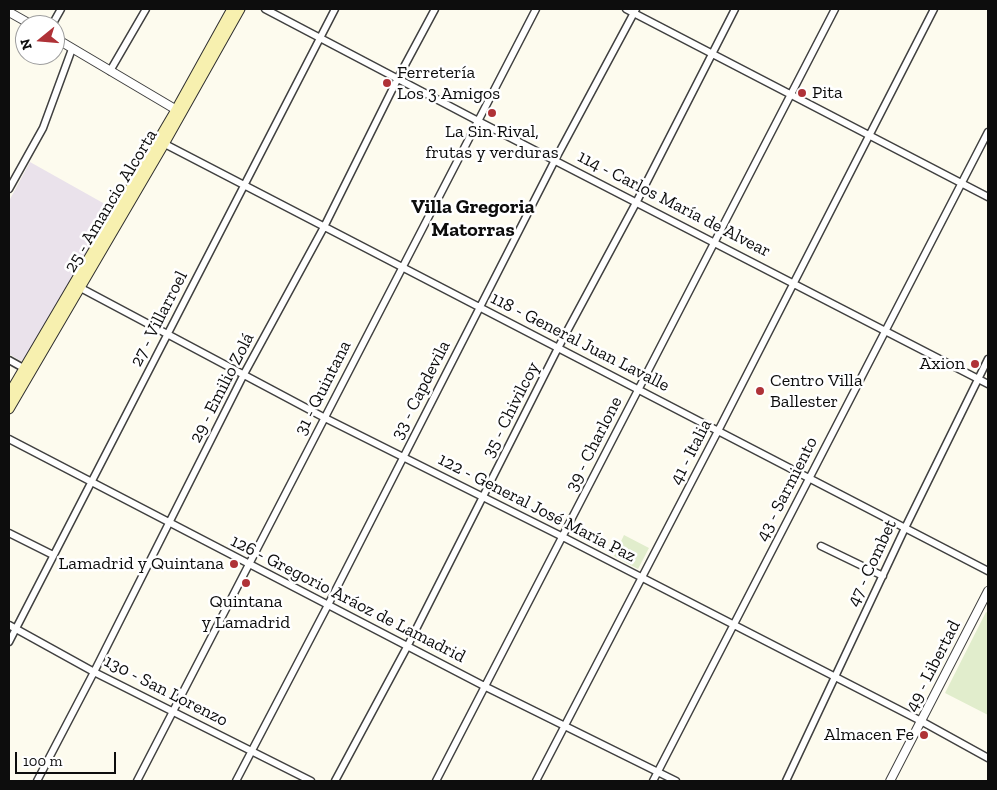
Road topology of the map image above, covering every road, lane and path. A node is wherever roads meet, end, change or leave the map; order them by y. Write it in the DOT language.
graph roads {
  1 [pos="146,9"];
  2 [pos="265,9"];
  3 [pos="335,9"];
  4 [pos="435,9"];
  5 [pos="536,9"];
  6 [pos="626,9"];
  7 [pos="735,9"];
  8 [pos="835,9"];
  9 [pos="934,9"];
  10 [pos="236,10"];
  11 [pos="635,11"];
  12 [pos="320,37"];
  13 [pos="65,44"];
  14 [pos="72,49"];
  15 [pos="712,53"];
  16 [pos="110,72"];
  17 [pos="398,78"];
  18 [pos="791,94"];
  19 [pos="178,111"];
  20 [pos="478,121"];
  21 [pos="988,132"];
  22 [pos="870,135"];
  23 [pos="161,142"];
  24 [pos="555,160"];
  25 [pos="962,183"];
  26 [pos="245,186"];
  27 [pos="9,189"];
  28 [pos="988,197"];
  29 [pos="636,201"];
  30 [pos="324,227"];
  31 [pos="715,242"];
  32 [pos="402,267"];
  33 [pos="794,283"];
  34 [pos="76,286"];
  35 [pos="480,308"];
  36 [pos="886,331"];
  37 [pos="168,335"];
  38 [pos="558,348"];
  39 [pos="988,359"];
  40 [pos="9,360"];
  41 [pos="27,369"];
  42 [pos="244,374"];
  43 [pos="978,379"];
  44 [pos="988,384"];
  45 [pos="638,390"];
  46 [pos="9,394"];
  47 [pos="9,409"];
  48 [pos="324,418"];
  49 [pos="718,431"];
  50 [pos="9,439"];
  51 [pos="404,457"];
  52 [pos="810,478"];
  53 [pos="91,483"];
  54 [pos="484,498"];
  55 [pos="169,524"];
  56 [pos="905,528"];
  57 [pos="9,533"];
  58 [pos="563,537"];
  59 [pos="821,546"];
  60 [pos="53,556"];
  61 [pos="249,564"];
  62 [pos="988,571"];
  63 [pos="883,576"];
  64 [pos="642,578"];
  65 [pos="988,591"];
  66 [pos="328,605"];
  67 [pos="734,624"];
  68 [pos="9,625"];
  69 [pos="16,629"];
  70 [pos="9,642"];
  71 [pos="407,647"];
  72 [pos="94,672"];
  73 [pos="835,677"];
  74 [pos="486,687"];
  75 [pos="173,711"];
  76 [pos="921,721"];
  77 [pos="566,726"];
  78 [pos="251,751"];
  79 [pos="988,758"];
  80 [pos="658,772"];
  81 [pos="37,781"];
  82 [pos="136,781"];
  83 [pos="236,781"];
  84 [pos="311,781"];
  85 [pos="335,781"];
  86 [pos="436,781"];
  87 [pos="536,781"];
  88 [pos="653,781"];
  89 [pos="676,781"];
  90 [pos="786,781"];
  91 [pos="890,781"];
  1 -- 16 [label="street"];
  2 -- 12 [label="street, 114 - Carlos María de Alvear"];
  3 -- 12 [label="street, 27 - Villarroel"];
  4 -- 17 [label="street, 29 - Emilio Zolá"];
  5 -- 20 [label="street, 31 - Quintana"];
  6 -- 11 [label="street"];
  7 -- 15 [label="street, 35 - Chivilcoy"];
  8 -- 18 [label="street, 39 - Charlone"];
  9 -- 22 [label="street, 41 - Italia"];
  10 -- 19 [label="main road"];
  11 -- 15 [label="street"];
  11 -- 24 [label="street, 33 - Capdevila"];
  12 -- 17 [label="street, 114 - Carlos María de Alvear"];
  12 -- 26 [label="street, 27 - Villarroel"];
  13 -- 14 [label="street"];
  14 -- 16 [label="street"];
  14 -- 27 [label="street"];
  15 -- 18 [label="street"];
  15 -- 29 [label="street, 35 - Chivilcoy"];
  16 -- 19 [label="street"];
  17 -- 20 [label="street, 114 - Carlos María de Alvear"];
  17 -- 30 [label="street, 29 - Emilio Zolá"];
  18 -- 22 [label="street"];
  18 -- 31 [label="street, 39 - Charlone"];
  19 -- 23 [label="main road"];
  20 -- 24 [label="street, 114 - Carlos María de Alvear"];
  20 -- 32 [label="street, 31 - Quintana"];
  21 -- 25 [label="street, 43 - Sarmiento"];
  22 -- 25 [label="street"];
  22 -- 33 [label="street, 41 - Italia"];
  23 -- 26 [label="street, 118 - General Juan Lavalle"];
  23 -- 34 [label="main road"];
  24 -- 29 [label="street, 114 - Carlos María de Alvear"];
  24 -- 35 [label="street, 33 - Capdevila"];
  25 -- 28 [label="street"];
  25 -- 36 [label="street, 43 - Sarmiento"];
  26 -- 30 [label="street, 118 - General Juan Lavalle"];
  26 -- 37 [label="street, 27 - Villarroel"];
  29 -- 31 [label="street, 114 - Carlos María de Alvear"];
  29 -- 38 [label="street, 35 - Chivilcoy"];
  30 -- 32 [label="street, 118 - General Juan Lavalle"];
  30 -- 42 [label="street, 29 - Emilio Zolá"];
  31 -- 33 [label="street, 114 - Carlos María de Alvear"];
  31 -- 45 [label="street, 39 - Charlone"];
  32 -- 35 [label="street, 118 - General Juan Lavalle"];
  32 -- 48 [label="street, 31 - Quintana"];
  33 -- 36 [label="street, 114 - Carlos María de Alvear"];
  33 -- 49 [label="street, 41 - Italia"];
  34 -- 37 [label="street, 122 - General José María Paz"];
  34 -- 41 [label="main road"];
  35 -- 38 [label="street, 118 - General Juan Lavalle"];
  35 -- 51 [label="street, 33 - Capdevila"];
  36 -- 43 [label="street, 114 - Carlos María de Alvear"];
  36 -- 52 [label="street, 43 - Sarmiento"];
  37 -- 42 [label="street, 122 - General José María Paz"];
  37 -- 53 [label="street, 27 - Villarroel"];
  38 -- 45 [label="street, 118 - General Juan Lavalle"];
  38 -- 54 [label="street, 35 - Chivilcoy"];
  39 -- 43 [label="street, 47 - Combet"];
  40 -- 41 [label="street"];
  41 -- 46 [label="main road"];
  41 -- 47 [label="main road"];
  42 -- 48 [label="street, 122 - General José María Paz"];
  42 -- 55 [label="street, 29 - Emilio Zolá"];
  43 -- 44 [label="street, 114 - Carlos María de Alvear"];
  43 -- 56 [label="street, 47 - Combet"];
  45 -- 49 [label="street, 118 - General Juan Lavalle"];
  45 -- 58 [label="street, 39 - Charlone"];
  48 -- 51 [label="street, 122 - General José María Paz"];
  48 -- 61 [label="street, 31 - Quintana"];
  49 -- 52 [label="street, 118 - General Juan Lavalle"];
  49 -- 64 [label="street, 41 - Italia"];
  50 -- 53 [label="street, 126 - Gregorio Aráoz de Lamadrid"];
  51 -- 54 [label="street, 122 - General José María Paz"];
  51 -- 66 [label="street, 33 - Capdevila"];
  52 -- 56 [label="street, 118 - General Juan Lavalle"];
  52 -- 67 [label="street, 43 - Sarmiento"];
  53 -- 55 [label="street, 126 - Gregorio Aráoz de Lamadrid"];
  53 -- 60 [label="street, 27 - Villarroel"];
  54 -- 58 [label="street, 122 - General José María Paz"];
  54 -- 71 [label="street, 35 - Chivilcoy"];
  55 -- 61 [label="street, 126 - Gregorio Aráoz de Lamadrid"];
  55 -- 72 [label="street, 29 - Emilio Zolá"];
  56 -- 62 [label="street, 118 - General Juan Lavalle"];
  56 -- 63 [label="street, 47 - Combet"];
  57 -- 60 [label="street"];
  58 -- 64 [label="street, 122 - General José María Paz"];
  58 -- 74 [label="street, 39 - Charlone"];
  59 -- 63 [label="street"];
  60 -- 69 [label="street, 27 - Villarroel"];
  61 -- 66 [label="street, 126 - Gregorio Aráoz de Lamadrid"];
  61 -- 75 [label="street, 31 - Quintana"];
  63 -- 73 [label="street, 47 - Combet"];
  64 -- 67 [label="street, 122 - General José María Paz"];
  64 -- 77 [label="street, 41 - Italia"];
  65 -- 76 [label="street, 49 - Libertad"];
  66 -- 71 [label="street, 126 - Gregorio Aráoz de Lamadrid"];
  66 -- 78 [label="street, 33 - Capdevila"];
  67 -- 73 [label="street, 122 - General José María Paz"];
  67 -- 80 [label="street, 43 - Sarmiento"];
  68 -- 69 [label="street, 130 - San Lorenzo"];
  69 -- 70 [label="street, 27 - Villarroel"];
  69 -- 72 [label="street, 130 - San Lorenzo"];
  71 -- 74 [label="street, 126 - Gregorio Aráoz de Lamadrid"];
  71 -- 85 [label="street, 35 - Chivilcoy"];
  72 -- 75 [label="street, 130 - San Lorenzo"];
  72 -- 81 [label="street, 29 - Emilio Zolá"];
  73 -- 76 [label="street, 122 - General José María Paz"];
  73 -- 90 [label="street, 47 - Combet"];
  74 -- 77 [label="street, 126 - Gregorio Aráoz de Lamadrid"];
  74 -- 86 [label="street, 39 - Charlone"];
  75 -- 78 [label="street, 130 - San Lorenzo"];
  75 -- 82 [label="street, 31 - Quintana"];
  76 -- 79 [label="street, 122 - General José María Paz"];
  76 -- 91 [label="street, 49 - Libertad"];
  77 -- 80 [label="street, 126 - Gregorio Aráoz de Lamadrid"];
  77 -- 87 [label="street, 41 - Italia"];
  78 -- 83 [label="street, 33 - Capdevila"];
  78 -- 84 [label="street, 130 - San Lorenzo"];
  80 -- 88 [label="street, 43 - Sarmiento"];
  80 -- 89 [label="street, 126 - Gregorio Aráoz de Lamadrid"];
}
